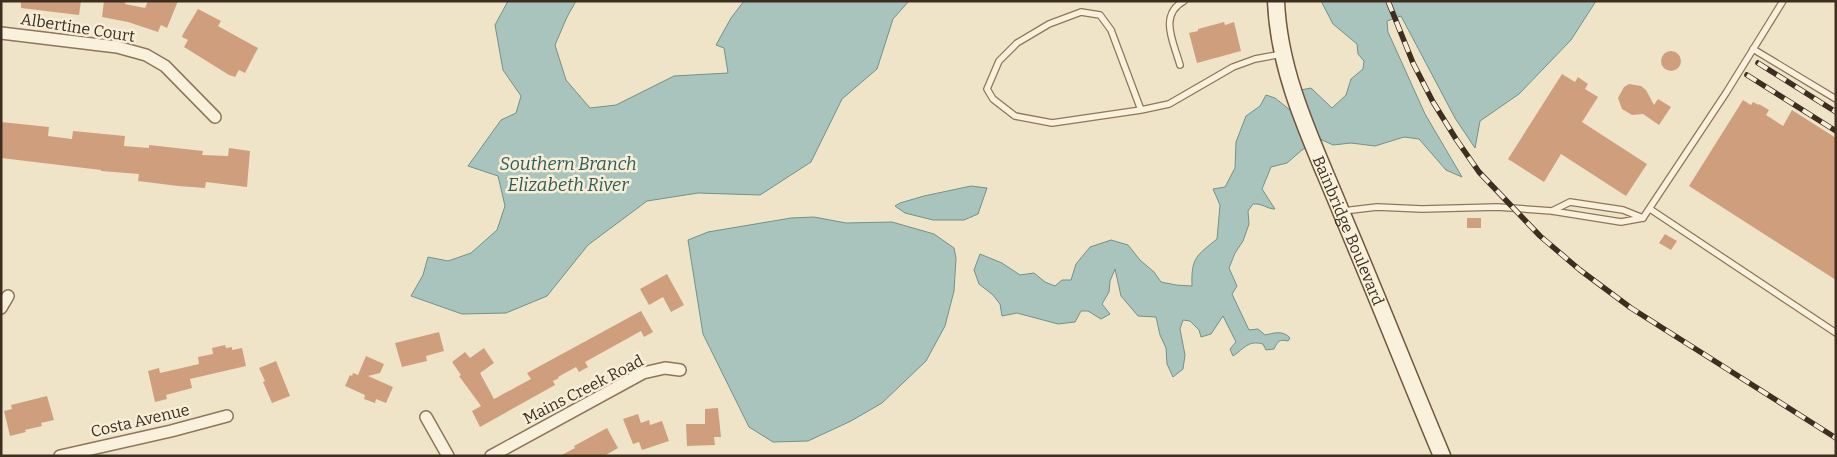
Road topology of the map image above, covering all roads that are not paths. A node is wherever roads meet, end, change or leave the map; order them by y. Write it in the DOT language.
graph roads {
  1 [pos="1184,1"];
  2 [pos="1276,1"];
  3 [pos="1783,1"];
  4 [pos="1,32"];
  5 [pos="1754,49"];
  6 [pos="1282,54"];
  7 [pos="1180,65"];
  8 [pos="1836,99"];
  9 [pos="1141,110"];
  10 [pos="215,117"];
  11 [pos="1650,209"];
  12 [pos="1341,211"];
  13 [pos="1552,211"];
  14 [pos="1644,218"];
  15 [pos="8,296"];
  16 [pos="1,308"];
  17 [pos="1836,333"];
  18 [pos="680,370"];
  19 [pos="227,416"];
  20 [pos="426,417"];
  21 [pos="505,452"];
  22 [pos="60,456"];
  23 [pos="448,456"];
  24 [pos="491,456"];
  25 [pos="1442,456"];
  1 -- 7 [label="lane"];
  2 -- 6 [label="main road, Bainbridge Boulevard"];
  3 -- 5 [label="lane"];
  4 -- 10 [label="street, Albertine Court"];
  5 -- 8 [label="lane"];
  5 -- 11 [label="lane"];
  6 -- 9 [label="lane"];
  6 -- 12 [label="main road, Bainbridge Boulevard"];
  9 -- 9 [label="lane"];
  11 -- 14 [label="lane"];
  11 -- 17 [label="lane"];
  12 -- 13 [label="lane"];
  12 -- 25 [label="main road, Bainbridge Boulevard"];
  13 -- 14 [label="lane"];
  13 -- 14 [label="lane"];
  15 -- 16 [label="street"];
  18 -- 21 [label="street, Mains Creek Road"];
  19 -- 22 [label="street, Costa Avenue"];
  20 -- 23 [label="street"];
  21 -- 24 [label="street, Mains Creek Road"];
}
